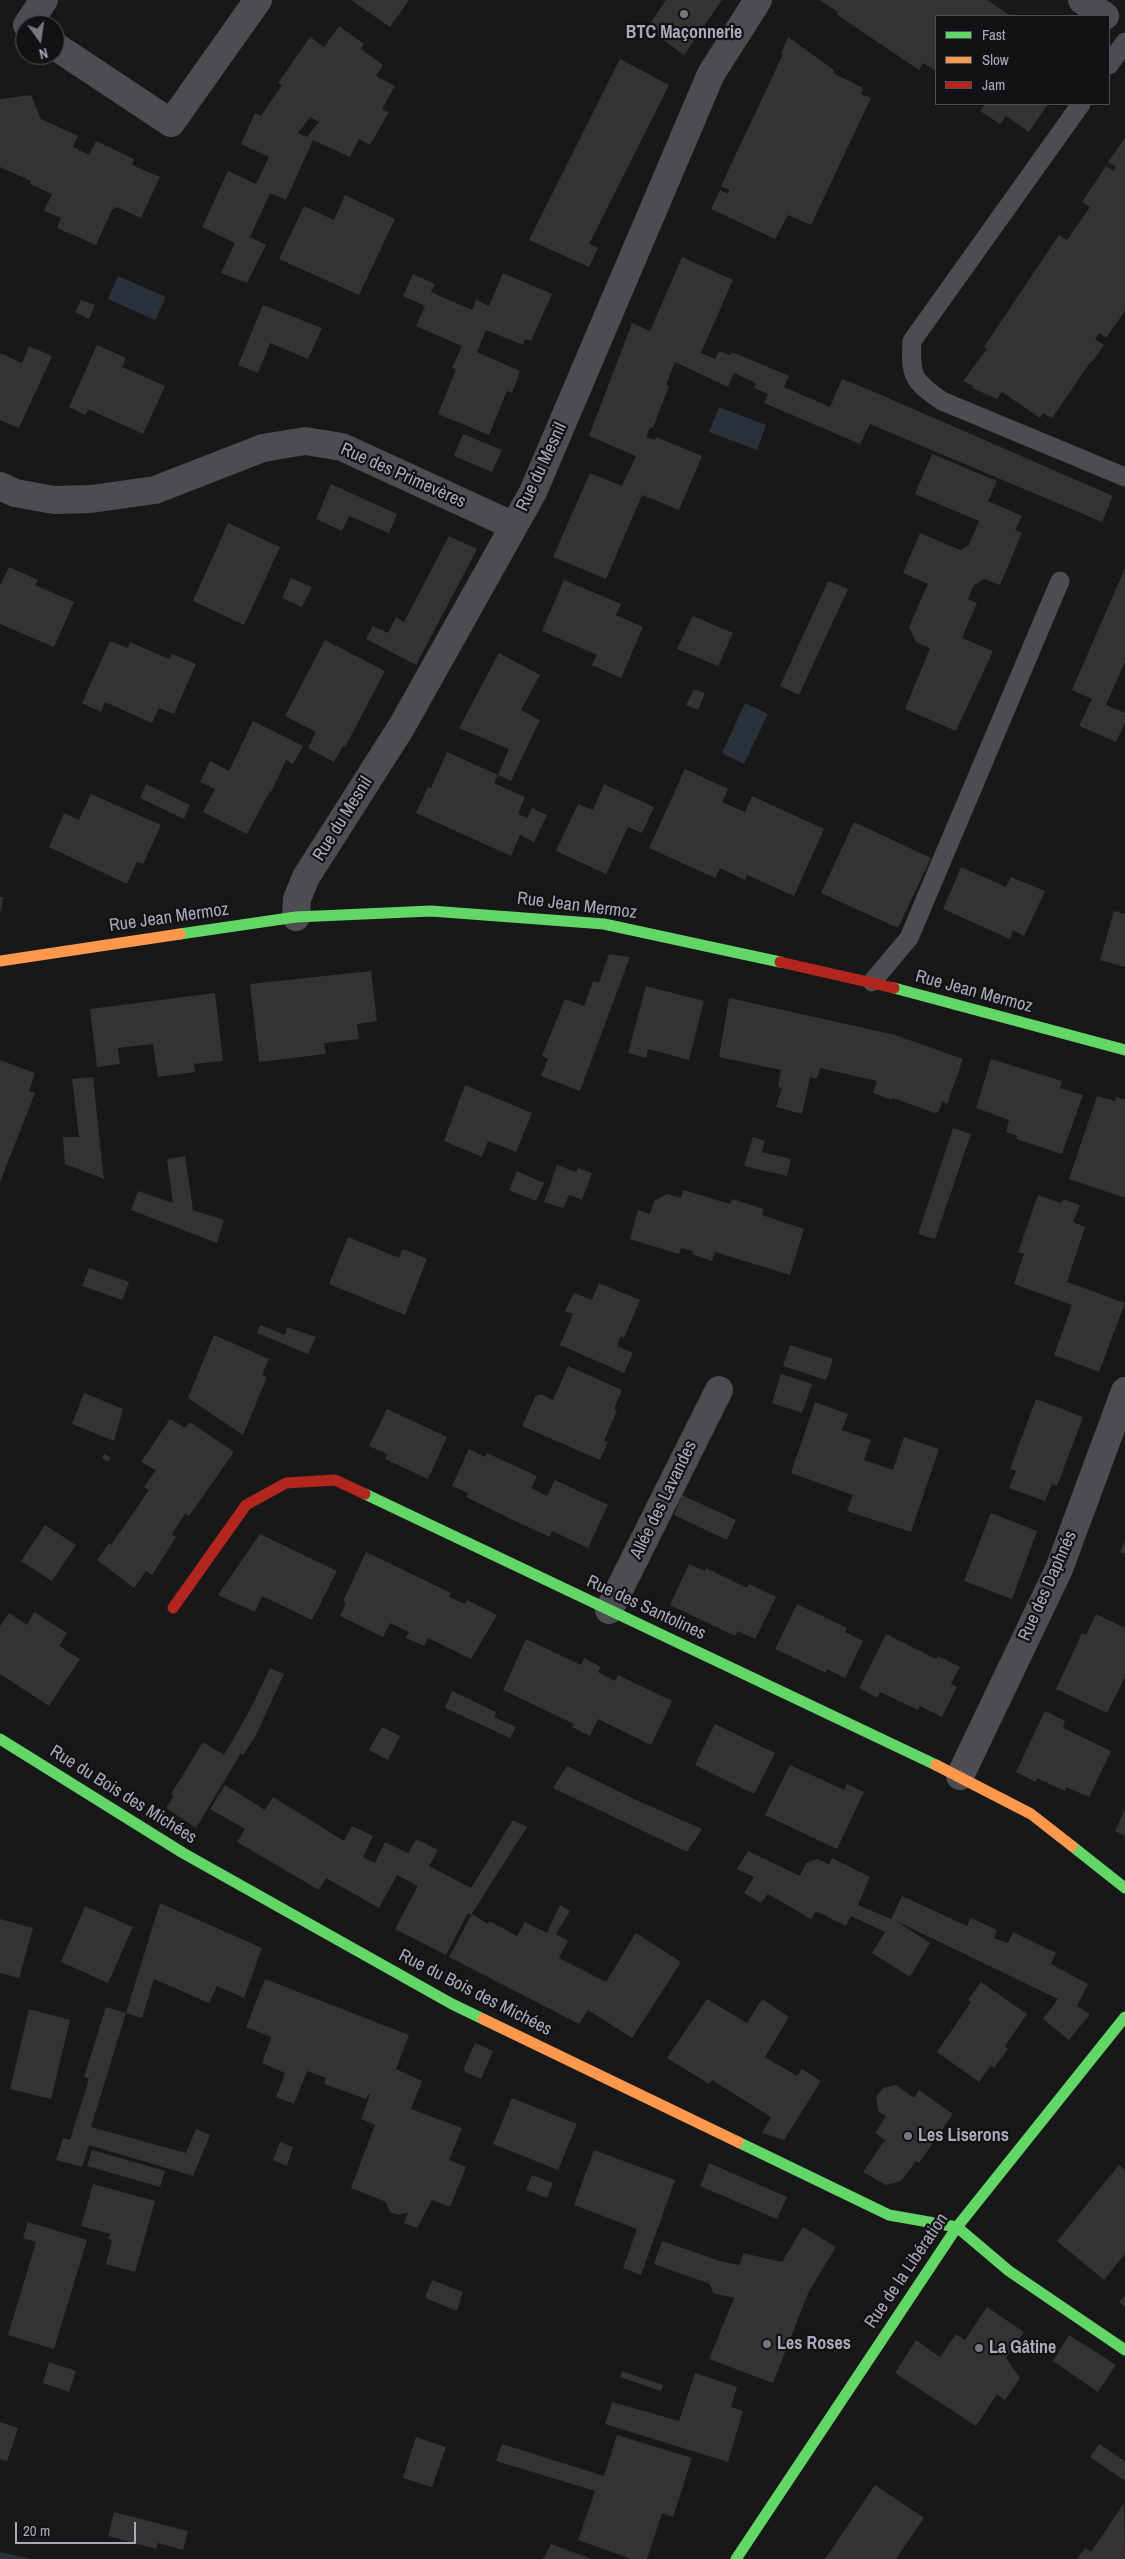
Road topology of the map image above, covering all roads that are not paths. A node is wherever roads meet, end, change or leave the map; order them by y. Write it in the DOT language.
graph roads {
  1 [pos="44,0"];
  2 [pos="258,0"];
  3 [pos="758,0"];
  4 [pos="1082,0"];
  5 [pos="34,15"];
  6 [pos="1104,15"];
  7 [pos="1110,19"];
  8 [pos="1125,30"];
  9 [pos="1125,42"];
  10 [pos="65,53"];
  11 [pos="1110,64"];
  12 [pos="1080,105"];
  13 [pos="1125,477"];
  14 [pos="0,486"];
  15 [pos="514,526"];
  16 [pos="1060,581"];
  17 [pos="296,917"];
  18 [pos="42,954"];
  19 [pos="0,961"];
  20 [pos="8,971"];
  21 [pos="872,982"];
  22 [pos="1125,1050"];
  23 [pos="718,1390"];
  24 [pos="1125,1391"];
  25 [pos="173,1608"];
  26 [pos="609,1610"];
  27 [pos="0,1739"];
  28 [pos="960,1776"];
  29 [pos="1125,1888"];
  30 [pos="1125,2017"];
  31 [pos="957,2227"];
  32 [pos="1125,2350"];
  33 [pos="736,2559"];
  1 -- 5 [label="street"];
  2 -- 10 [label="street"];
  3 -- 15 [label="street, Rue du Mesnil"];
  4 -- 6 [label="street"];
  7 -- 8 [label="street"];
  9 -- 11 [label="lane"];
  12 -- 13 [label="lane"];
  14 -- 15 [label="street, Rue des Primevères"];
  15 -- 17 [label="street, Rue du Mesnil"];
  16 -- 21 [label="lane"];
  17 -- 18 [label="street, Rue Jean Mermoz"];
  17 -- 21 [label="street, Rue Jean Mermoz"];
  18 -- 19 [label="street, Rue Jean Mermoz"];
  18 -- 20 [label="street, Rue Jean Mermoz"];
  21 -- 22 [label="street, Rue Jean Mermoz"];
  23 -- 26 [label="street, Allée des Lavandes"];
  24 -- 28 [label="street, Rue des Daphnés"];
  25 -- 26 [label="street, Rue des Santolines"];
  26 -- 28 [label="street, Rue des Santolines"];
  27 -- 31 [label="street, Rue du Bois des Michées"];
  28 -- 29 [label="street, Rue des Santolines"];
  30 -- 31 [label="street, Rue de la Libération"];
  31 -- 32 [label="street"];
  31 -- 33 [label="street, Rue de la Libération"];
}
